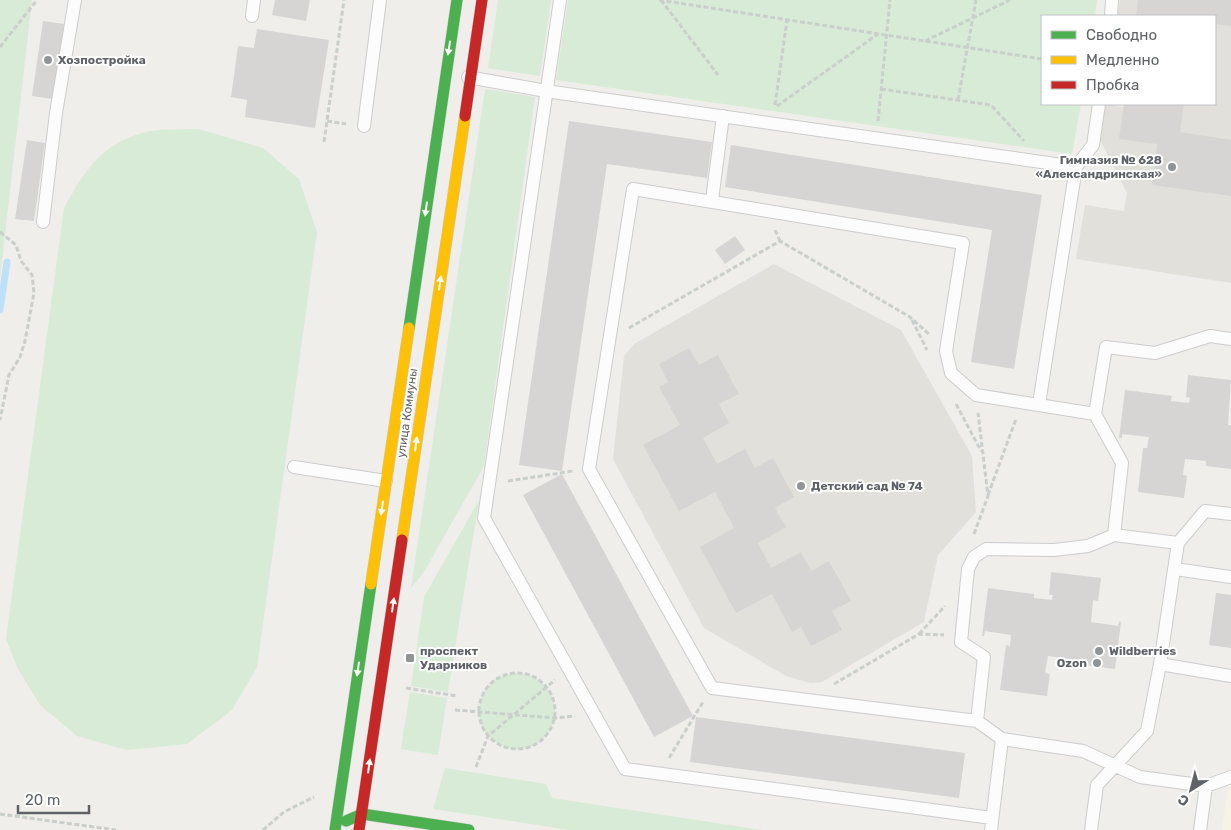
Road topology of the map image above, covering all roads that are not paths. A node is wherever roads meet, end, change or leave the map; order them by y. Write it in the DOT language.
graph roads {
  1 [pos="75,0"];
  2 [pos="254,0"];
  3 [pos="380,0"];
  4 [pos="457,0"];
  5 [pos="482,0"];
  6 [pos="560,0"];
  7 [pos="1112,0"];
  8 [pos="1111,15"];
  9 [pos="252,16"];
  10 [pos="446,73"];
  11 [pos="471,77"];
  12 [pos="546,91"];
  13 [pos="1099,105"];
  14 [pos="723,116"];
  15 [pos="364,126"];
  16 [pos="1076,167"];
  17 [pos="712,200"];
  18 [pos="43,222"];
  19 [pos="1231,339"];
  20 [pos="1039,404"];
  21 [pos="1096,414"];
  22 [pos="294,467"];
  23 [pos="386,481"];
  24 [pos="1231,514"];
  25 [pos="1114,535"];
  26 [pos="1178,543"];
  27 [pos="1175,569"];
  28 [pos="1231,577"];
  29 [pos="1160,664"];
  30 [pos="1231,676"];
  31 [pos="977,721"];
  32 [pos="1002,739"];
  33 [pos="1115,765"];
  34 [pos="1231,778"];
  35 [pos="1206,786"];
  36 [pos="362,814"];
  37 [pos="991,824"];
  38 [pos="337,828"];
  39 [pos="359,830"];
  40 [pos="469,830"];
  41 [pos="1091,830"];
  42 [pos="1200,830"];
  1 -- 18 [label="lane"];
  2 -- 9 [label="lane"];
  3 -- 15 [label="lane"];
  4 -- 10 [label="main road, улица Коммуны, one-way"];
  5 -- 11 [label="main road, улица Коммуны"];
  6 -- 12 [label="lane"];
  7 -- 8 [label="lane"];
  10 -- 11 [label="lane"];
  10 -- 23 [label="main road, улица Коммуны, one-way"];
  11 -- 12 [label="lane"];
  36 -- 11 [label="main road, улица Коммуны, one-way"];
  12 -- 14 [label="lane"];
  12 -- 37 [label="lane"];
  13 -- 16 [label="lane"];
  14 -- 16 [label="lane"];
  14 -- 17 [label="lane"];
  16 -- 20 [label="lane"];
  17 -- 20 [label="lane"];
  17 -- 31 [label="lane"];
  19 -- 21 [label="lane"];
  20 -- 21 [label="lane"];
  21 -- 25 [label="lane"];
  22 -- 23 [label="lane"];
  23 -- 38 [label="main road, улица Коммуны, one-way"];
  24 -- 26 [label="lane"];
  25 -- 26 [label="lane"];
  25 -- 31 [label="lane"];
  26 -- 27 [label="lane"];
  27 -- 28 [label="lane"];
  27 -- 29 [label="lane"];
  29 -- 30 [label="lane"];
  29 -- 33 [label="lane"];
  31 -- 32 [label="lane"];
  32 -- 33 [label="lane"];
  32 -- 37 [label="lane"];
  33 -- 35 [label="lane"];
  33 -- 41 [label="lane"];
  34 -- 35 [label="lane"];
  35 -- 42 [label="lane"];
  36 -- 38 [label="main road"];
  36 -- 39 [label="main road, улица Коммуны"];
  36 -- 40 [label="main road"];
}
